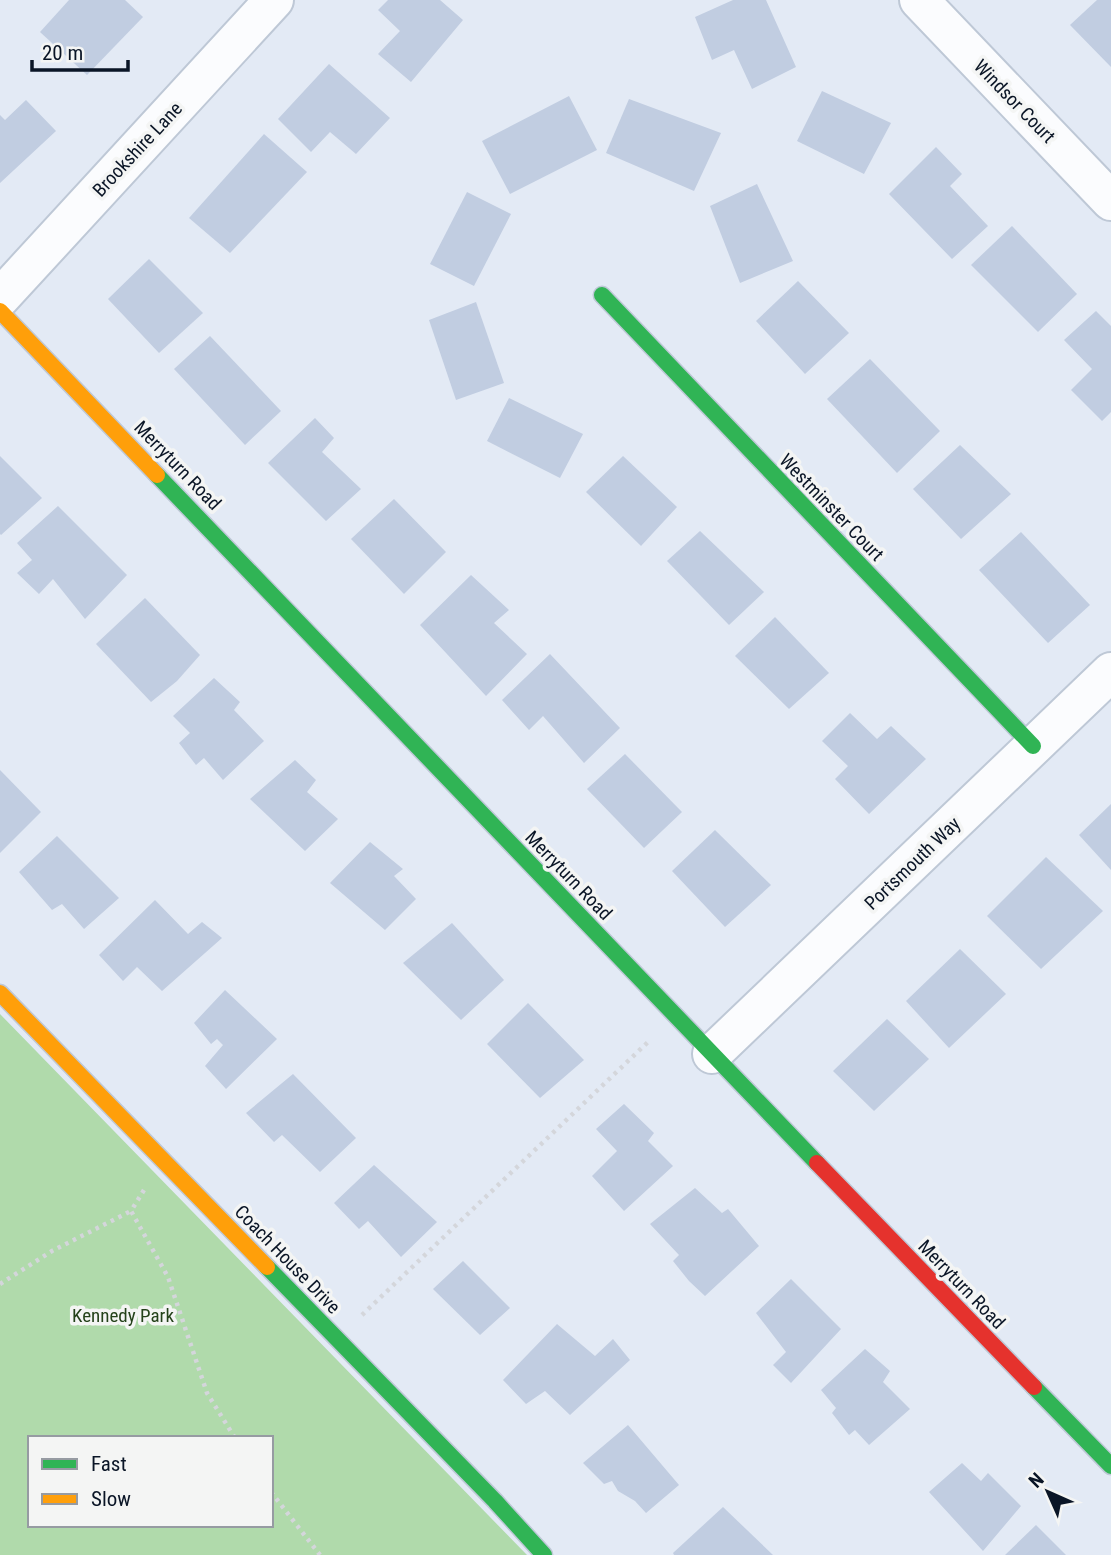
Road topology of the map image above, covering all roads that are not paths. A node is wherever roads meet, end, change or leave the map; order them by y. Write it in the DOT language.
graph roads {
  1 [pos="274,0"];
  2 [pos="919,0"];
  3 [pos="1111,201"];
  4 [pos="602,295"];
  5 [pos="0,298"];
  6 [pos="0,311"];
  7 [pos="1111,672"];
  8 [pos="1033,747"];
  9 [pos="0,993"];
  10 [pos="712,1054"];
  11 [pos="1111,1466"];
  12 [pos="544,1555"];
  1 -- 5 [label="street, Brookshire Lane"];
  2 -- 3 [label="street, Windsor Court"];
  4 -- 8 [label="street, Westminster Court"];
  6 -- 10 [label="street, Merryturn Road"];
  7 -- 8 [label="street, Portsmouth Way"];
  8 -- 10 [label="street, Portsmouth Way"];
  9 -- 12 [label="street, Coach House Drive"];
  10 -- 11 [label="street, Merryturn Road"];
}
